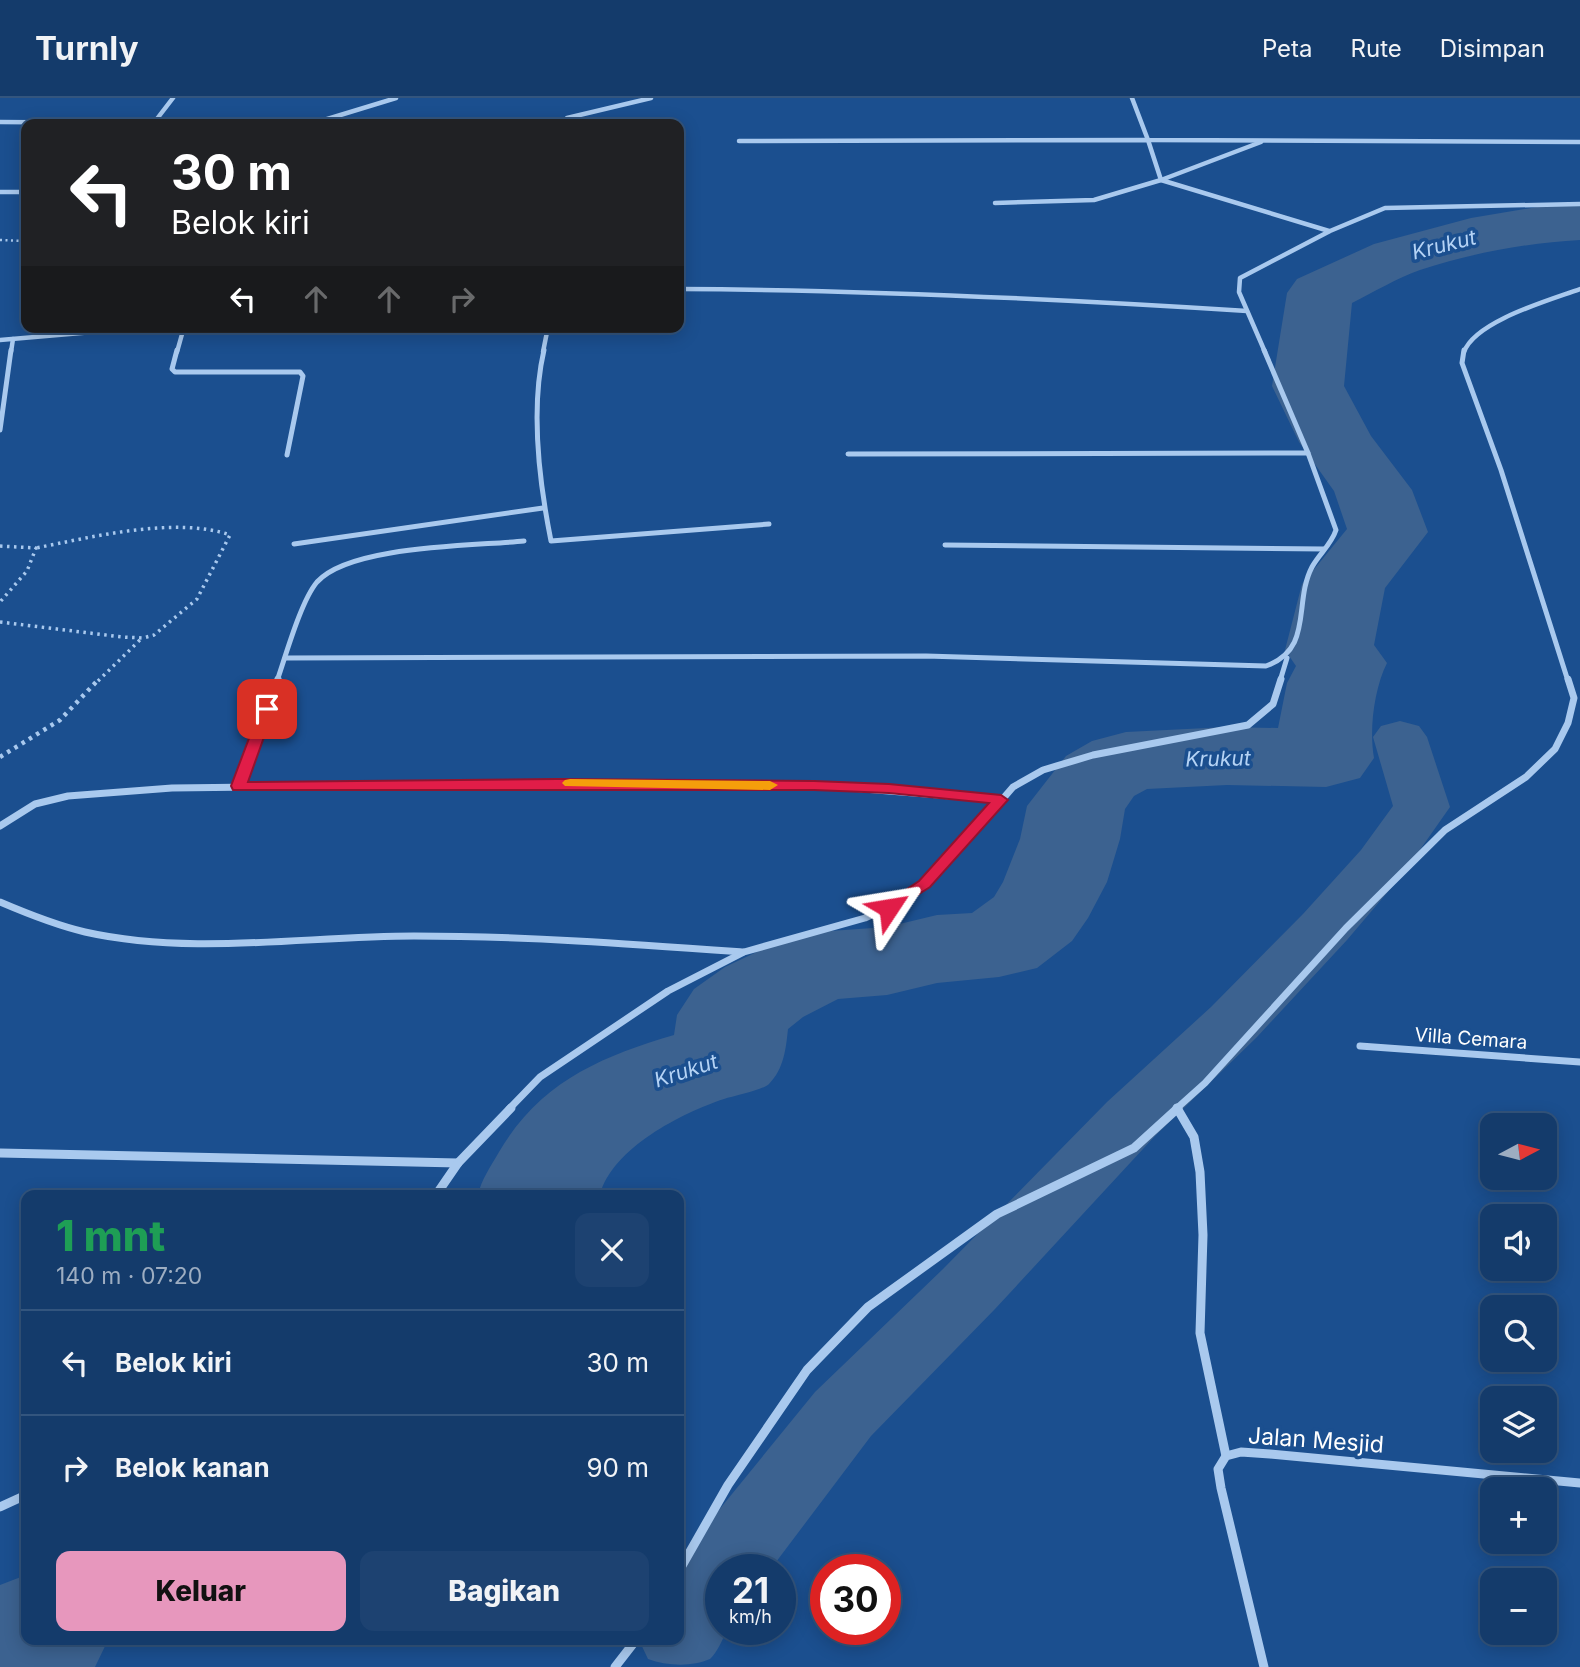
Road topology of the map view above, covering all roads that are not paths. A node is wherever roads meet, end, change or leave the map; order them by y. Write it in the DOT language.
graph roads {
  1 [pos="173,98"];
  2 [pos="396,98"];
  3 [pos="651,98"];
  4 [pos="1132,98"];
  5 [pos="567,118"];
  6 [pos="157,119"];
  7 [pos="327,119"];
  8 [pos="0,122"];
  9 [pos="21,122"];
  10 [pos="1147,140"];
  11 [pos="1265,140"];
  12 [pos="739,141"];
  13 [pos="1580,142"];
  14 [pos="1161,180"];
  15 [pos="0,192"];
  16 [pos="21,192"];
  17 [pos="995,203"];
  18 [pos="1580,204"];
  19 [pos="1330,231"];
  20 [pos="684,289"];
  21 [pos="1580,289"];
  22 [pos="1247,312"];
  23 [pos="82,333"];
  24 [pos="182,333"];
  25 [pos="547,333"];
  26 [pos="13,339"];
  27 [pos="0,340"];
  28 [pos="0,430"];
  29 [pos="1308,453"];
  30 [pos="848,454"];
  31 [pos="288,455"];
  32 [pos="543,509"];
  33 [pos="769,524"];
  34 [pos="524,541"];
  35 [pos="293,544"];
  36 [pos="945,545"];
  37 [pos="1324,549"];
  38 [pos="285,658"];
  39 [pos="1287,658"];
  40 [pos="239,786"];
  41 [pos="1001,800"];
  42 [pos="0,826"];
  43 [pos="0,902"];
  44 [pos="744,952"];
  45 [pos="1360,1046"];
  46 [pos="1580,1062"];
  47 [pos="1177,1108"];
  48 [pos="0,1153"];
  49 [pos="458,1163"];
  50 [pos="439,1190"];
  51 [pos="1226,1456"];
  52 [pos="1580,1483"];
  53 [pos="21,1497"];
  54 [pos="0,1507"];
  55 [pos="684,1562"];
  56 [pos="632,1645"];
  57 [pos="615,1667"];
  58 [pos="1264,1667"];
  1 -- 6 [label="street"];
  2 -- 7 [label="street"];
  3 -- 5 [label="street"];
  4 -- 10 [label="street"];
  8 -- 9 [label="street"];
  10 -- 11 [label="street"];
  10 -- 12 [label="street"];
  10 -- 14 [label="street"];
  11 -- 13 [label="street"];
  11 -- 14 [label="street"];
  14 -- 17 [label="street"];
  14 -- 19 [label="street"];
  15 -- 16 [label="street"];
  18 -- 19 [label="street"];
  19 -- 22 [label="street"];
  20 -- 22 [label="street"];
  21 -- 47 [label="street"];
  22 -- 29 [label="street"];
  23 -- 26 [label="street"];
  24 -- 31 [label="street"];
  25 -- 32 [label="street"];
  26 -- 27 [label="street"];
  26 -- 28 [label="street"];
  29 -- 30 [label="street"];
  29 -- 37 [label="street"];
  32 -- 33 [label="street"];
  32 -- 35 [label="street"];
  34 -- 38 [label="street"];
  36 -- 37 [label="street"];
  37 -- 39 [label="street"];
  38 -- 39 [label="street"];
  38 -- 40 [label="street"];
  39 -- 41 [label="street"];
  40 -- 41 [label="street"];
  40 -- 42 [label="street"];
  41 -- 44 [label="street"];
  43 -- 44 [label="street"];
  44 -- 49 [label="street"];
  45 -- 46 [label="street, Villa Cemara"];
  47 -- 51 [label="street"];
  47 -- 55 [label="street"];
  48 -- 49 [label="street"];
  49 -- 50 [label="street"];
  51 -- 52 [label="street, Jalan Mesjid"];
  51 -- 58 [label="street, Jalan Mesjid"];
  53 -- 54 [label="street"];
  56 -- 57 [label="street"];
}
